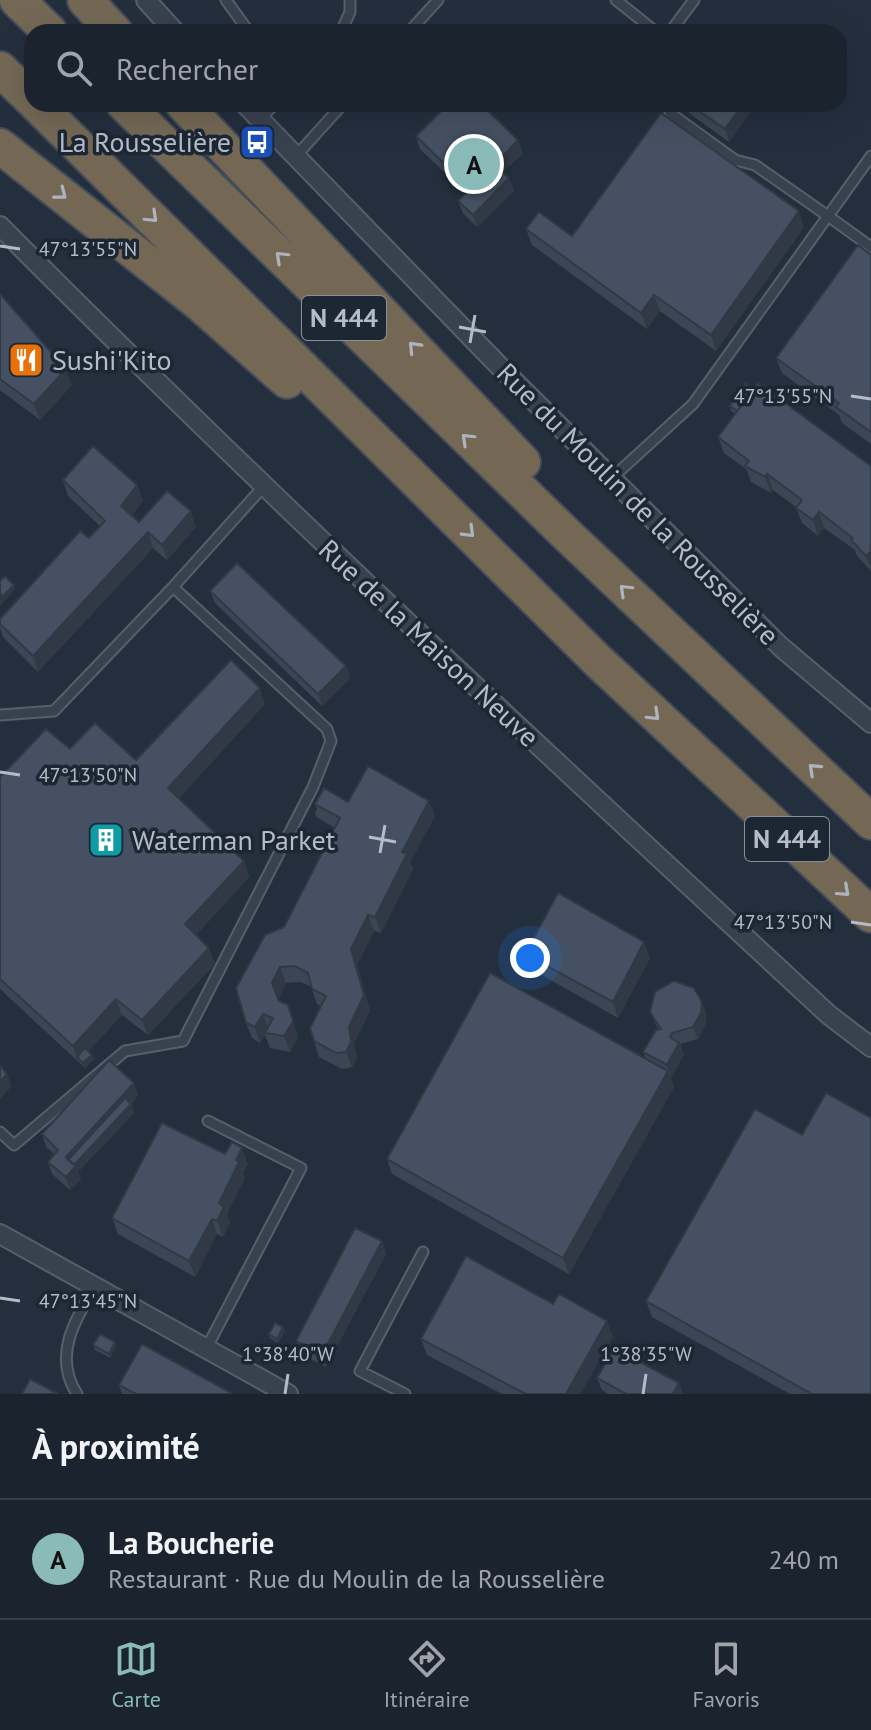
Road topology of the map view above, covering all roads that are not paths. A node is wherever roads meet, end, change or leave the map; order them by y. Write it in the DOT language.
graph roads {
  1 [pos="17,0"];
  2 [pos="85,0"];
  3 [pos="146,0"];
  4 [pos="226,0"];
  5 [pos="350,0"];
  6 [pos="438,0"];
  7 [pos="616,0"];
  8 [pos="694,0"];
  9 [pos="42,24"];
  10 [pos="108,24"];
  11 [pos="168,24"];
  12 [pos="243,24"];
  13 [pos="345,24"];
  14 [pos="416,24"];
  15 [pos="646,24"];
  16 [pos="676,24"];
  17 [pos="0,69"];
  18 [pos="24,92"];
  19 [pos="44,112"];
  20 [pos="132,112"];
  21 [pos="191,112"];
  22 [pos="253,112"];
  23 [pos="267,112"];
  24 [pos="336,112"];
  25 [pos="670,113"];
  26 [pos="260,119"];
  27 [pos="0,146"];
  28 [pos="296,156"];
  29 [pos="871,156"];
  30 [pos="828,216"];
  31 [pos="0,226"];
  32 [pos="871,247"];
  33 [pos="355,418"];
  34 [pos="612,478"];
  35 [pos="263,487"];
  36 [pos="564,532"];
  37 [pos="173,587"];
  38 [pos="0,715"];
  39 [pos="871,723"];
  40 [pos="871,822"];
  41 [pos="871,915"];
  42 [pos="871,1047"];
  43 [pos="208,1121"];
  44 [pos="0,1132"];
  45 [pos="0,1234"];
  46 [pos="423,1252"];
  47 [pos="95,1287"];
  48 [pos="206,1349"];
  49 [pos="389,1391"];
  50 [pos="77,1394"];
  51 [pos="288,1394"];
  52 [pos="405,1394"];
  1 -- 9 [label="highway"];
  2 -- 10 [label="highway"];
  3 -- 11 [label="street"];
  4 -- 12 [label="lane"];
  5 -- 13 [label="lane"];
  6 -- 14 [label="lane"];
  7 -- 15 [label="lane"];
  8 -- 16 [label="lane"];
  17 -- 18 [label="highway, N 444"];
  19 -- 33 [label="highway, N 444, one-way"];
  36 -- 20 [label="highway, N 444, one-way"];
  36 -- 21 [label="highway, one-way"];
  22 -- 26 [label="street, Rue du Moulin de la Rousselière"];
  23 -- 26 [label="lane"];
  24 -- 28 [label="lane"];
  25 -- 30 [label="lane"];
  26 -- 28 [label="street, Rue du Moulin de la Rousselière"];
  27 -- 33 [label="highway, one-way"];
  28 -- 34 [label="street, Rue du Moulin de la Rousselière"];
  29 -- 30 [label="lane"];
  30 -- 32 [label="lane"];
  30 -- 34 [label="lane"];
  31 -- 35 [label="street, Rue de la Maison Neuve"];
  33 -- 41 [label="highway, N 444, one-way"];
  34 -- 39 [label="street, Rue du Moulin de la Rousselière"];
  35 -- 37 [label="lane"];
  35 -- 42 [label="street, Rue de la Maison Neuve"];
  40 -- 36 [label="highway, N 444, one-way"];
  37 -- 38 [label="lane"];
  37 -- 44 [label="lane"];
  43 -- 48 [label="lane"];
  45 -- 47 [label="street"];
  46 -- 49 [label="lane"];
  47 -- 48 [label="street"];
  47 -- 50 [label="lane"];
  48 -- 51 [label="street"];
  49 -- 52 [label="lane"];
}
